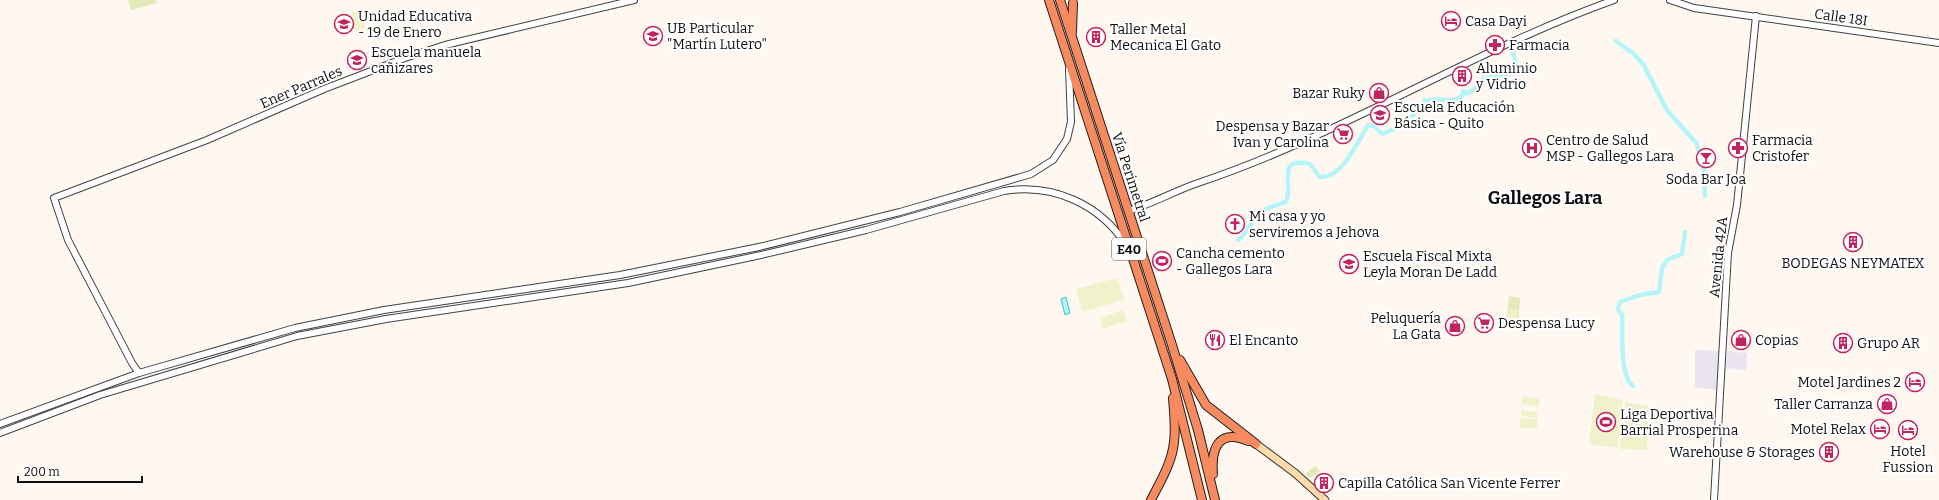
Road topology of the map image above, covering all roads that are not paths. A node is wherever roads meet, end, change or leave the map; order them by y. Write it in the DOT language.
graph roads {
  1 [pos="634,0"];
  2 [pos="1049,0"];
  3 [pos="1060,0"];
  4 [pos="1614,0"];
  5 [pos="1670,0"];
  6 [pos="1073,3"];
  7 [pos="1756,16"];
  8 [pos="1072,36"];
  9 [pos="1939,43"];
  10 [pos="1069,61"];
  11 [pos="1128,211"];
  12 [pos="900,212"];
  13 [pos="902,220"];
  14 [pos="1132,258"];
  15 [pos="1172,345"];
  16 [pos="139,373"];
  17 [pos="1172,379"];
  18 [pos="0,424"];
  19 [pos="0,433"];
  20 [pos="1256,444"];
  21 [pos="1214,499"];
  22 [pos="1150,500"];
  23 [pos="1202,500"];
  24 [pos="1325,500"];
  25 [pos="1714,500"];
  1 -- 16 [label="street, Ener Parrales"];
  2 -- 10 [label="highway, Vía Perimetral / E40"];
  3 -- 8 [label="highway, Vía Perimetral / E40"];
  4 -- 11 [label="street"];
  5 -- 7 [label="street, Calle 18I"];
  6 -- 8 [label="highway"];
  7 -- 9 [label="street, Calle 18I"];
  7 -- 25 [label="street, Avenida 42A"];
  8 -- 11 [label="highway, Vía Perimetral / E40"];
  10 -- 12 [label="street"];
  10 -- 14 [label="highway, Vía Perimetral / E40"];
  11 -- 15 [label="highway, Vía Perimetral / E40"];
  12 -- 13 [label="street"];
  12 -- 16 [label="street"];
  13 -- 14 [label="street"];
  13 -- 19 [label="street"];
  14 -- 17 [label="highway, Vía Perimetral / E40"];
  15 -- 20 [label="highway"];
  15 -- 21 [label="highway, Vía Perimetral / E40"];
  16 -- 18 [label="street"];
  17 -- 22 [label="highway"];
  17 -- 23 [label="highway, Vía Perimetral / E40"];
  20 -- 21 [label="highway"];
  20 -- 24 [label="main road"];
}
